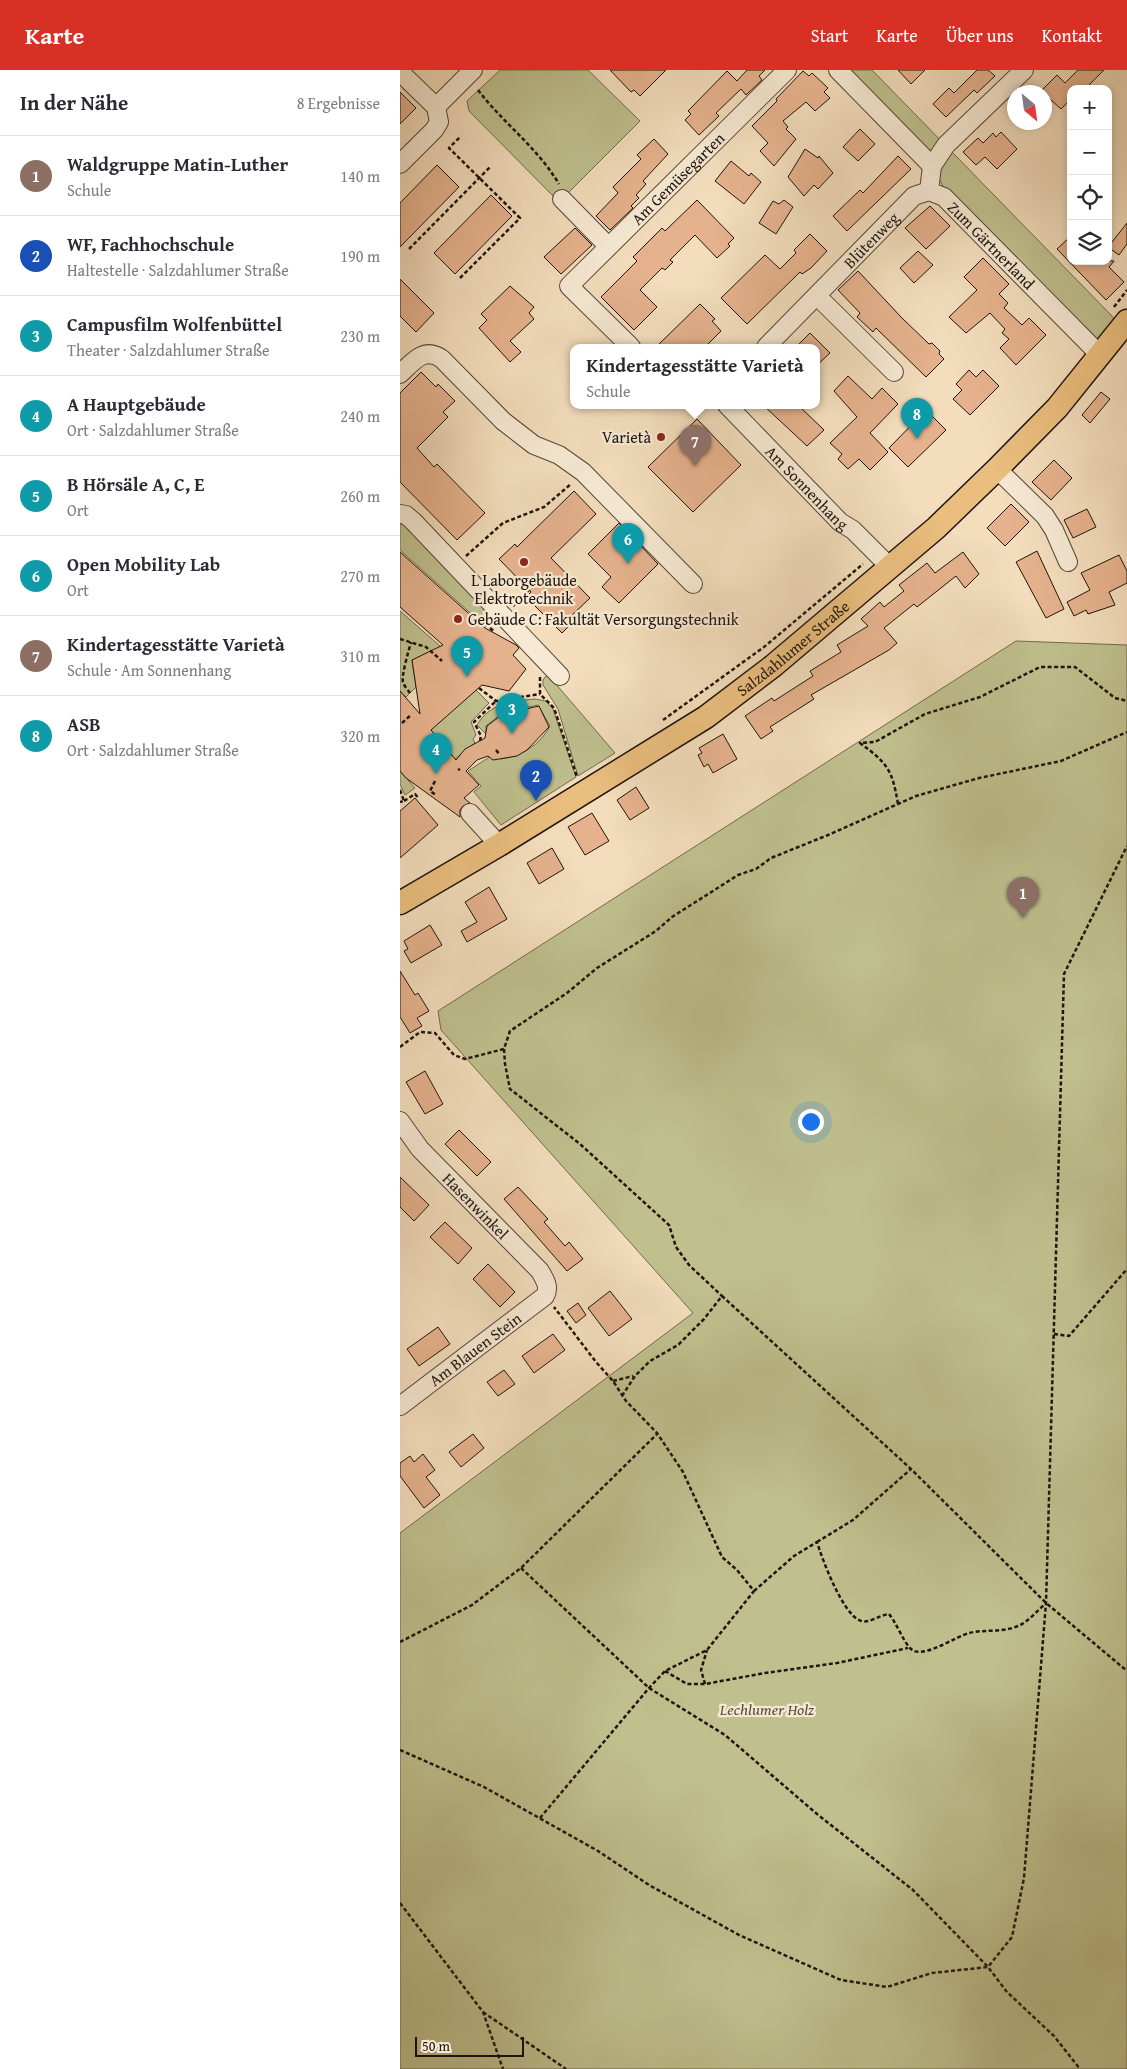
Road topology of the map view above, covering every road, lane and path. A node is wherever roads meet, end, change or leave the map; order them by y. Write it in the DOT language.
graph roads {
  1 [pos="473,70"];
  2 [pos="787,70"];
  3 [pos="1024,70"];
  4 [pos="840,71"];
  5 [pos="400,72"];
  6 [pos="478,90"];
  7 [pos="436,108"];
  8 [pos="461,136"];
  9 [pos="400,164"];
  10 [pos="491,166"];
  11 [pos="932,166"];
  12 [pos="479,178"];
  13 [pos="929,191"];
  14 [pos="562,199"];
  15 [pos="608,246"];
  16 [pos="409,249"];
  17 [pos="460,278"];
  18 [pos="817,296"];
  19 [pos="1127,321"];
  20 [pos="627,344"];
  21 [pos="769,344"];
  22 [pos="1100,355"];
  23 [pos="894,372"];
  24 [pos="400,374"];
  25 [pos="731,409"];
  26 [pos="997,469"];
  27 [pos="583,472"];
  28 [pos="400,514"];
  29 [pos="883,560"];
  30 [pos="1068,562"];
  31 [pos="455,566"];
  32 [pos="693,584"];
  33 [pos="533,586"];
  34 [pos="513,606"];
  35 [pos="491,626"];
  36 [pos="489,631"];
  37 [pos="400,639"];
  38 [pos="411,642"];
  39 [pos="457,645"];
  40 [pos="453,650"];
  41 [pos="442,661"];
  42 [pos="540,675"];
  43 [pos="560,676"];
  44 [pos="479,688"];
  45 [pos="410,693"];
  46 [pos="540,694"];
  47 [pos="496,701"];
  48 [pos="1127,701"];
  49 [pos="411,715"];
  50 [pos="661,722"];
  51 [pos="403,723"];
  52 [pos="1127,732"];
  53 [pos="480,741"];
  54 [pos="496,750"];
  55 [pos="500,755"];
  56 [pos="435,781"];
  57 [pos="579,781"];
  58 [pos="400,790"];
  59 [pos="436,795"];
  60 [pos="419,799"];
  61 [pos="402,802"];
  62 [pos="898,804"];
  63 [pos="470,813"];
  64 [pos="499,845"];
  65 [pos="1127,846"];
  66 [pos="400,903"];
  67 [pos="400,1047"];
  68 [pos="504,1049"];
  69 [pos="400,1121"];
  70 [pos="1127,1269"];
  71 [pos="546,1294"];
  72 [pos="722,1296"];
  73 [pos="1054,1334"];
  74 [pos="634,1376"];
  75 [pos="613,1381"];
  76 [pos="622,1396"];
  77 [pos="400,1406"];
  78 [pos="657,1433"];
  79 [pos="911,1468"];
  80 [pos="817,1542"];
  81 [pos="521,1568"];
  82 [pos="754,1591"];
  83 [pos="1046,1603"];
  84 [pos="400,1642"];
  85 [pos="908,1648"];
  86 [pos="707,1650"];
  87 [pos="665,1670"];
  88 [pos="1127,1671"];
  89 [pos="705,1684"];
  90 [pos="649,1688"];
  91 [pos="400,1750"];
  92 [pos="540,1818"];
  93 [pos="400,1903"];
  94 [pos="988,1967"];
  95 [pos="483,2012"];
  96 [pos="503,2069"];
  97 [pos="566,2069"];
  98 [pos="1080,2069"];
  1 -- 7 [label="street"];
  2 -- 15 [label="street, Am Gemüsegarten"];
  3 -- 11 [label="street"];
  4 -- 11 [label="street"];
  5 -- 7 [label="street"];
  6 -- 14 [label="path"];
  7 -- 9 [label="street"];
  8 -- 12 [label="path"];
  10 -- 12 [label="path"];
  11 -- 13 [label="street"];
  12 -- 16 [label="path"];
  12 -- 17 [label="path"];
  13 -- 18 [label="street, Blütenweg"];
  13 -- 22 [label="street, Zum Gärtnerland"];
  14 -- 15 [label="street"];
  15 -- 20 [label="street, Am Gemüsegarten"];
  18 -- 21 [label="street, Blütenweg"];
  18 -- 23 [label="street"];
  19 -- 22 [label="main road, Salzdahlumer Straße"];
  22 -- 26 [label="main road, Salzdahlumer Straße"];
  24 -- 27 [label="street"];
  25 -- 29 [label="street, Am Sonnenhang"];
  26 -- 29 [label="main road, Salzdahlumer Straße"];
  26 -- 30 [label="street"];
  27 -- 31 [label="path"];
  27 -- 32 [label="street"];
  28 -- 31 [label="street"];
  29 -- 50 [label="path"];
  29 -- 57 [label="main road, Salzdahlumer Straße"];
  31 -- 43 [label="street"];
  33 -- 34 [label="path"];
  35 -- 36 [label="path"];
  37 -- 38 [label="path"];
  38 -- 41 [label="path"];
  38 -- 45 [label="path"];
  39 -- 40 [label="path"];
  42 -- 46 [label="path"];
  44 -- 47 [label="path"];
  46 -- 47 [label="path"];
  46 -- 57 [label="path"];
  47 -- 53 [label="path"];
  48 -- 62 [label="path"];
  49 -- 51 [label="path"];
  52 -- 62 [label="path"];
  54 -- 55 [label="path"];
  56 -- 59 [label="path"];
  57 -- 64 [label="main road, Salzdahlumer Straße"];
  58 -- 61 [label="path"];
  60 -- 61 [label="path"];
  62 -- 68 [label="path"];
  63 -- 64 [label="street"];
  64 -- 66 [label="main road, Salzdahlumer Straße"];
  65 -- 73 [label="path"];
  67 -- 68 [label="path"];
  68 -- 72 [label="path"];
  69 -- 71 [label="street, Hasenwinkel"];
  70 -- 73 [label="path"];
  71 -- 75 [label="path"];
  71 -- 77 [label="street, Am Blauen Stein"];
  72 -- 74 [label="path"];
  72 -- 79 [label="path"];
  73 -- 83 [label="path"];
  74 -- 75 [label="path"];
  74 -- 76 [label="path"];
  75 -- 76 [label="path"];
  76 -- 78 [label="path"];
  78 -- 81 [label="path"];
  78 -- 82 [label="path"];
  79 -- 80 [label="path"];
  79 -- 83 [label="path"];
  80 -- 82 [label="path"];
  80 -- 85 [label="path"];
  81 -- 84 [label="path"];
  81 -- 90 [label="path"];
  82 -- 86 [label="path"];
  83 -- 85 [label="path"];
  83 -- 88 [label="path"];
  83 -- 94 [label="path"];
  85 -- 89 [label="path"];
  86 -- 87 [label="path"];
  86 -- 89 [label="path"];
  87 -- 89 [label="path"];
  87 -- 90 [label="path"];
  90 -- 92 [label="path"];
  90 -- 94 [label="path"];
  91 -- 92 [label="path"];
  92 -- 94 [label="path"];
  93 -- 95 [label="path"];
  94 -- 98 [label="path"];
  95 -- 96 [label="path"];
  95 -- 97 [label="path"];
}
